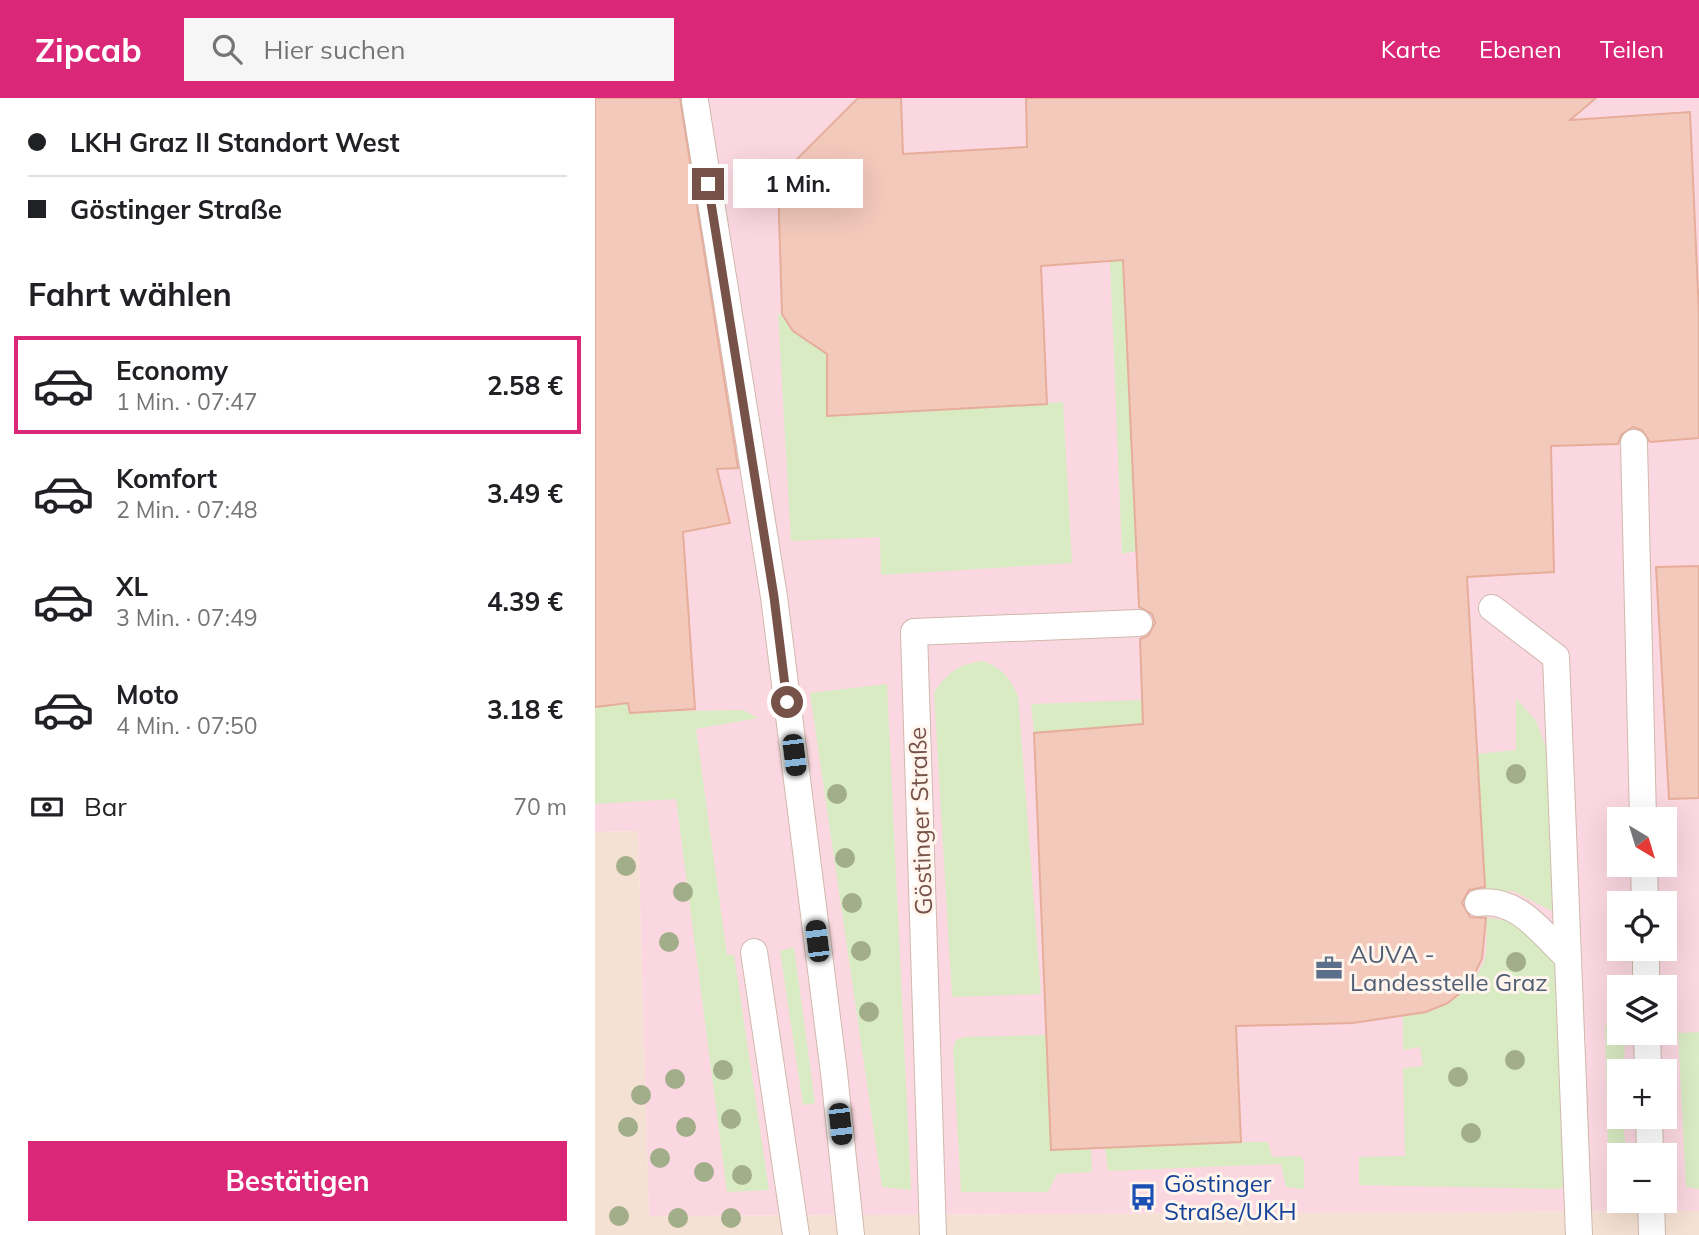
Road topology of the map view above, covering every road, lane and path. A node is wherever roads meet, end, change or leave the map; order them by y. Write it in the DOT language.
graph roads {
  1 [pos="695,101"];
  2 [pos="1634,443"];
  3 [pos="1492,608"];
  4 [pos="1139,623"];
  5 [pos="1643,807"];
  6 [pos="1478,903"];
  7 [pos="754,952"];
  8 [pos="1567,957"];
  9 [pos="1651,1213"];
  10 [pos="796,1235"];
  11 [pos="851,1235"];
  12 [pos="933,1235"];
  13 [pos="1579,1235"];
  14 [pos="1652,1235"];
  1 -- 11 [label="lane"];
  2 -- 5 [label="lane"];
  3 -- 8 [label="lane"];
  4 -- 12 [label="lane, Göstinger Straße"];
  6 -- 8 [label="lane"];
  7 -- 10 [label="lane"];
  8 -- 13 [label="lane"];
  9 -- 14 [label="lane"];
}
